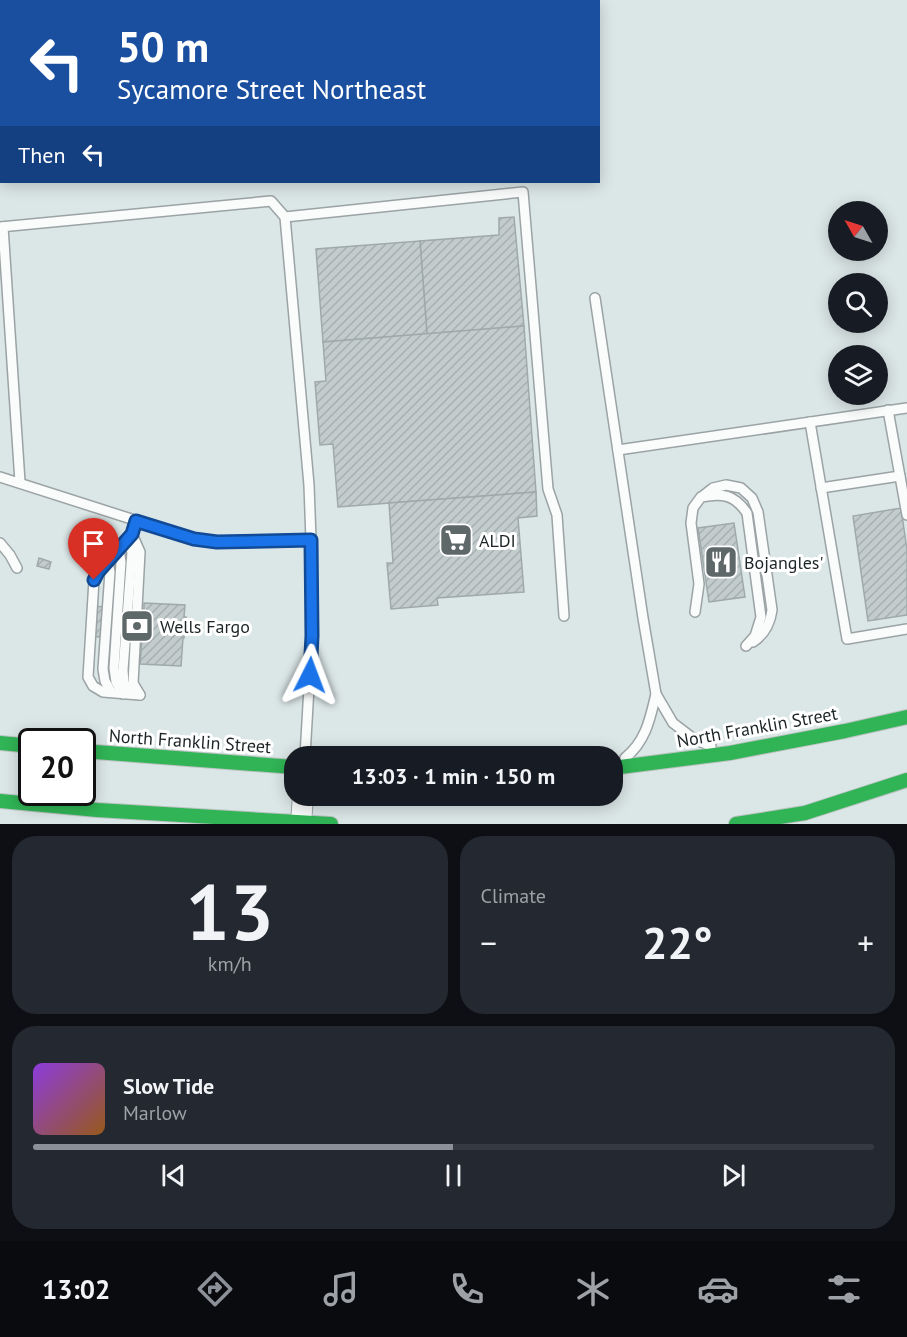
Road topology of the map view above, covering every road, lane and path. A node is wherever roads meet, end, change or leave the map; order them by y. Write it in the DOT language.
graph roads {
  1 [pos="285,217"];
  2 [pos="1,227"];
  3 [pos="595,298"];
  4 [pos="907,408"];
  5 [pos="888,410"];
  6 [pos="810,422"];
  7 [pos="618,450"];
  8 [pos="900,476"];
  9 [pos="0,477"];
  10 [pos="20,482"];
  11 [pos="821,488"];
  12 [pos="907,514"];
  13 [pos="136,521"];
  14 [pos="129,537"];
  15 [pos="311,540"];
  16 [pos="0,543"];
  17 [pos="119,549"];
  18 [pos="108,561"];
  19 [pos="17,568"];
  20 [pos="695,612"];
  21 [pos="564,616"];
  22 [pos="907,629"];
  23 [pos="746,646"];
  24 [pos="111,692"];
  25 [pos="131,694"];
  26 [pos="656,694"];
  27 [pos="907,717"];
  28 [pos="0,743"];
  29 [pos="18,745"];
  30 [pos="306,746"];
  31 [pos="96,752"];
  32 [pos="730,753"];
  33 [pos="623,759"];
  34 [pos="284,766"];
  35 [pos="623,767"];
  36 [pos="907,780"];
  37 [pos="0,801"];
  38 [pos="303,806"];
  39 [pos="302,823"];
  40 [pos="331,824"];
  41 [pos="736,824"];
  1 -- 2 [label="lane"];
  1 -- 15 [label="lane"];
  1 -- 21 [label="lane"];
  2 -- 10 [label="lane"];
  3 -- 7 [label="lane"];
  4 -- 5 [label="lane"];
  5 -- 6 [label="lane"];
  5 -- 8 [label="lane"];
  6 -- 7 [label="lane"];
  6 -- 11 [label="lane"];
  7 -- 26 [label="lane"];
  8 -- 11 [label="lane"];
  8 -- 12 [label="lane"];
  9 -- 10 [label="lane"];
  10 -- 13 [label="lane"];
  11 -- 22 [label="lane"];
  13 -- 14 [label="lane"];
  13 -- 15 [label="lane"];
  14 -- 17 [label="lane"];
  14 -- 25 [label="lane"];
  15 -- 30 [label="lane"];
  16 -- 19 [label="lane"];
  17 -- 18 [label="lane"];
  17 -- 25 [label="lane"];
  18 -- 24 [label="lane"];
  18 -- 24 [label="lane"];
  20 -- 23 [label="lane"];
  24 -- 25 [label="lane"];
  26 -- 32 [label="lane"];
  26 -- 33 [label="lane"];
  27 -- 32 [label="main road, North Franklin Street"];
  28 -- 29 [label="main road"];
  31 -- 34 [label="main road, North Franklin Street"];
  32 -- 35 [label="main road, North Franklin Street"];
  36 -- 41 [label="main road"];
  37 -- 39 [label="main road"];
  38 -- 39 [label="street"];
  39 -- 40 [label="main road"];
}
